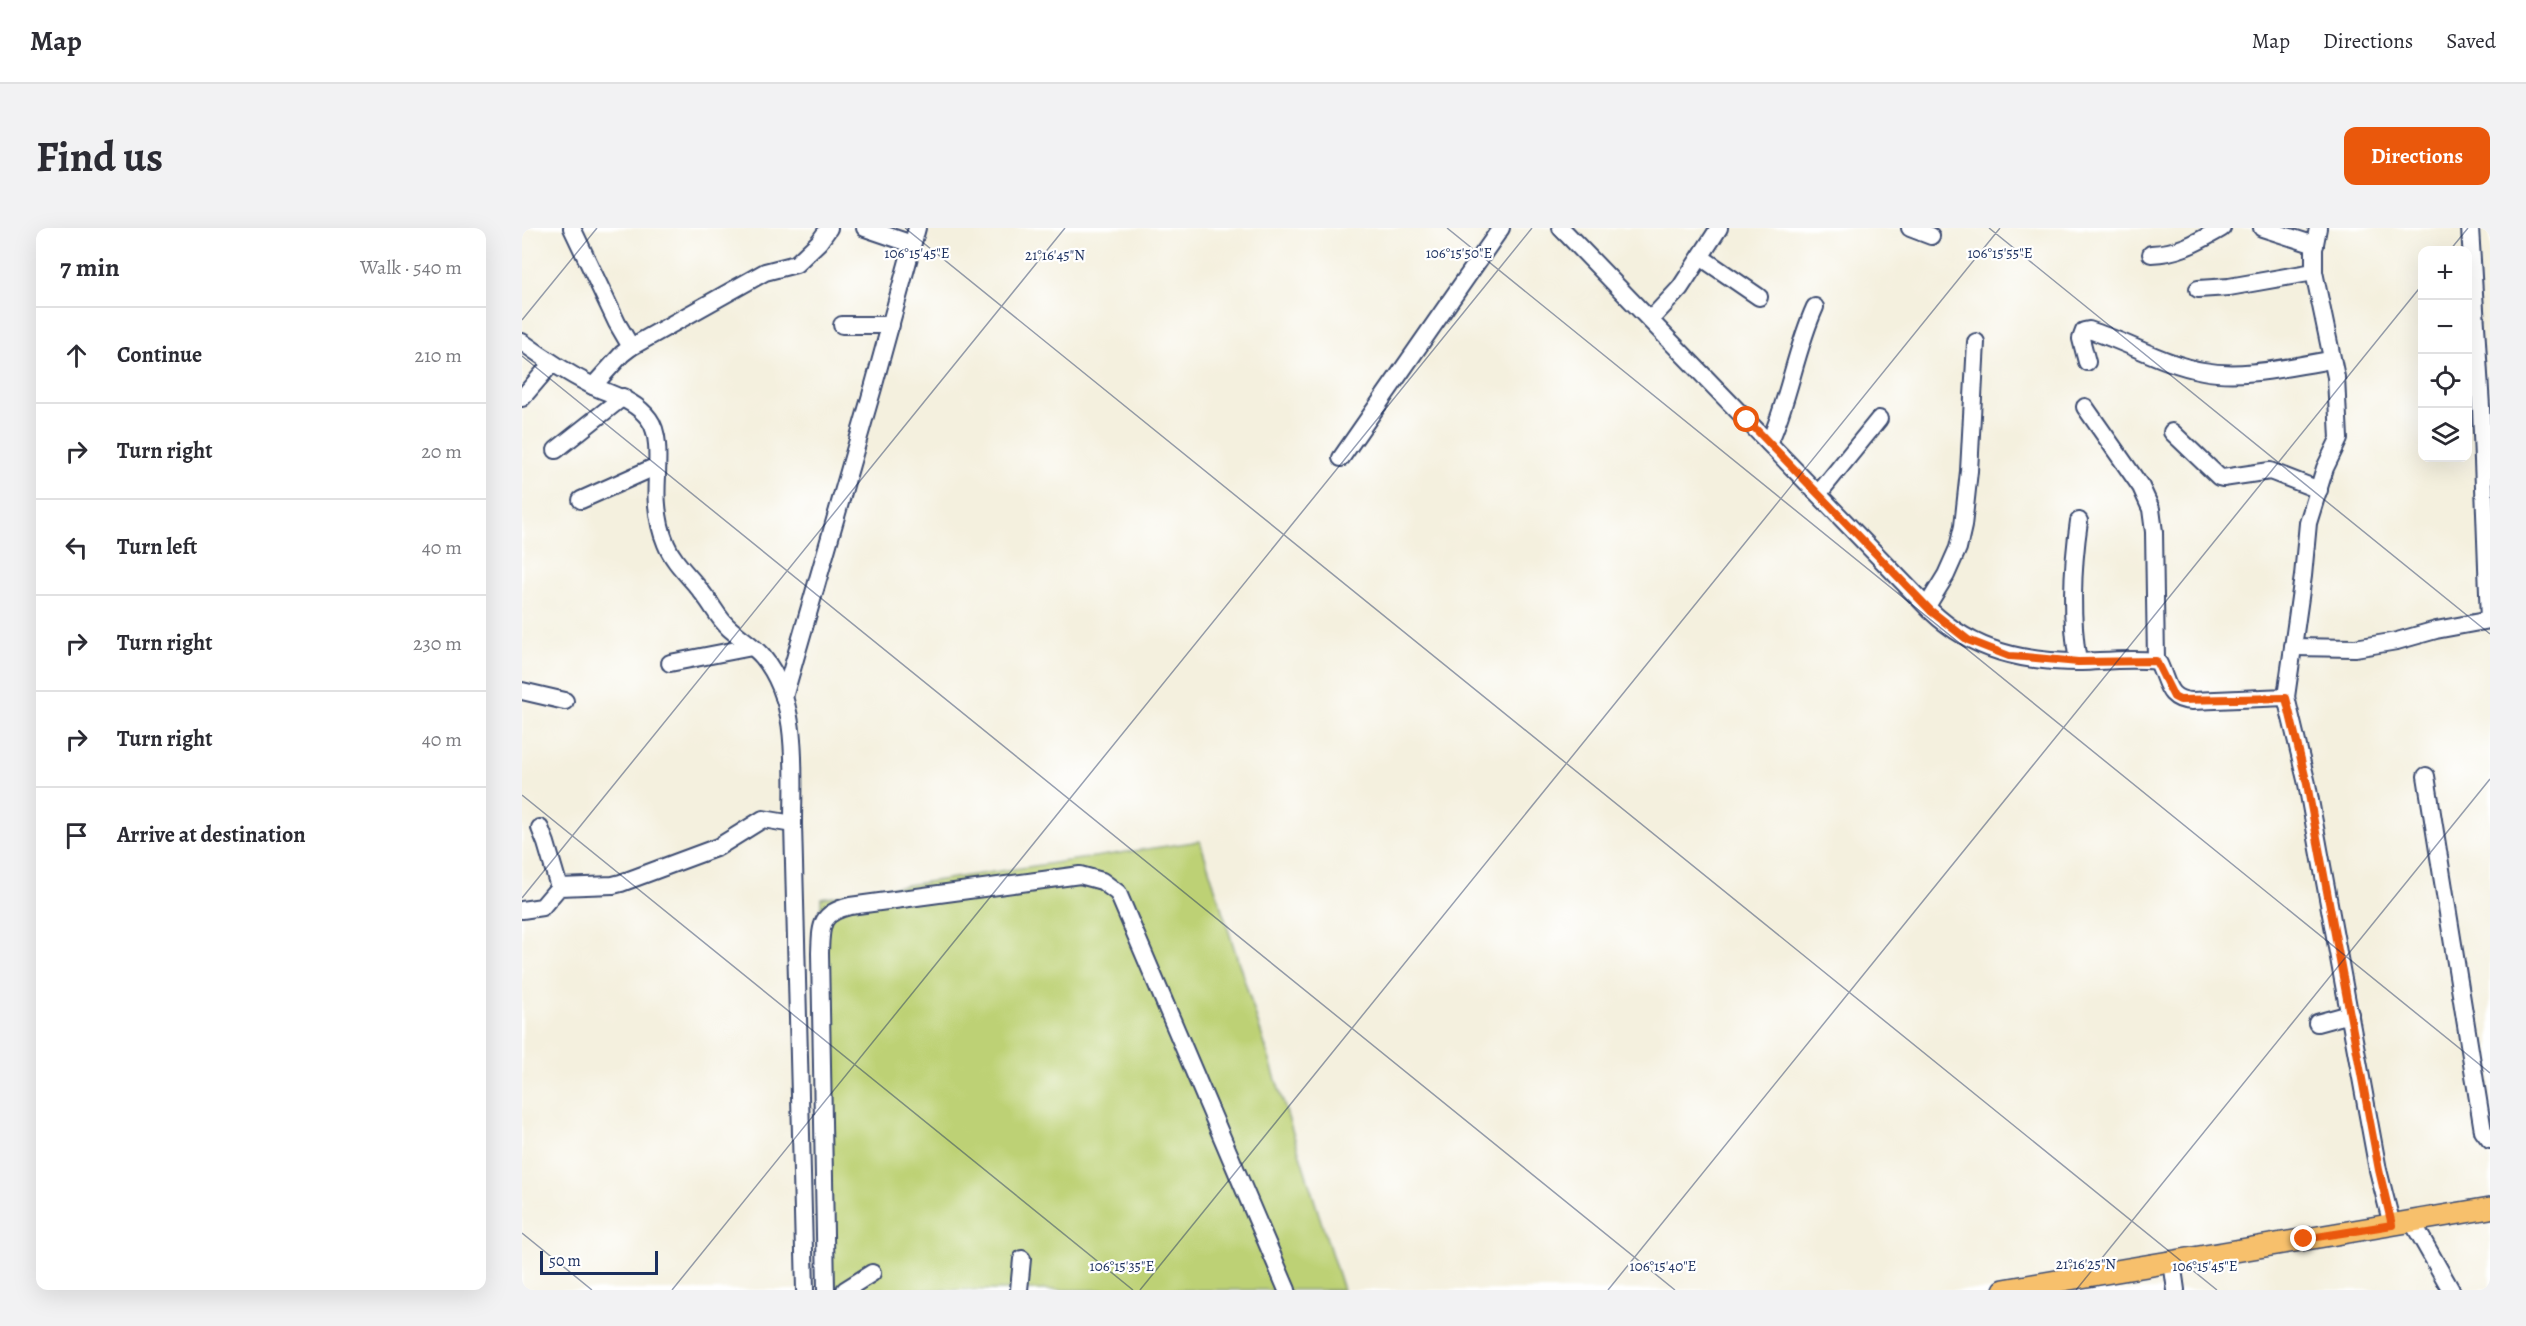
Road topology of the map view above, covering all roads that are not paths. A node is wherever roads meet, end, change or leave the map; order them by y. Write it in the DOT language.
graph roads {
  1 [pos="572,228"];
  2 [pos="829,228"];
  3 [pos="865,228"];
  4 [pos="1501,228"];
  5 [pos="1561,228"];
  6 [pos="1719,228"];
  7 [pos="1910,228"];
  8 [pos="2222,228"];
  9 [pos="2262,228"];
  10 [pos="2318,228"];
  11 [pos="2470,228"];
  12 [pos="914,236"];
  13 [pos="1931,236"];
  14 [pos="2315,245"];
  15 [pos="2151,254"];
  16 [pos="1701,258"];
  17 [pos="2314,272"];
  18 [pos="2198,290"];
  19 [pos="1759,297"];
  20 [pos="1815,307"];
  21 [pos="1650,320"];
  22 [pos="891,325"];
  23 [pos="842,326"];
  24 [pos="2483,338"];
  25 [pos="522,342"];
  26 [pos="1976,342"];
  27 [pos="631,347"];
  28 [pos="2332,360"];
  29 [pos="2087,362"];
  30 [pos="552,363"];
  31 [pos="593,386"];
  32 [pos="623,397"];
  33 [pos="522,398"];
  34 [pos="2085,407"];
  35 [pos="1879,419"];
  36 [pos="2486,419"];
  37 [pos="2172,432"];
  38 [pos="1769,443"];
  39 [pos="556,450"];
  40 [pos="1341,458"];
  41 [pos="657,466"];
  42 [pos="2319,489"];
  43 [pos="2487,489"];
  44 [pos="1819,493"];
  45 [pos="581,500"];
  46 [pos="2079,521"];
  47 [pos="1927,606"];
  48 [pos="2490,620"];
  49 [pos="752,647"];
  50 [pos="2293,647"];
  51 [pos="2156,661"];
  52 [pos="2078,662"];
  53 [pos="670,663"];
  54 [pos="522,691"];
  55 [pos="784,697"];
  56 [pos="2286,698"];
  57 [pos="565,701"];
  58 [pos="2426,776"];
  59 [pos="793,824"];
  60 [pos="540,828"];
  61 [pos="559,887"];
  62 [pos="522,910"];
  63 [pos="2350,1014"];
  64 [pos="2317,1023"];
  65 [pos="2490,1140"];
  66 [pos="2490,1208"];
  67 [pos="2402,1223"];
  68 [pos="1022,1259"];
  69 [pos="2172,1262"];
  70 [pos="872,1273"];
  71 [pos="805,1290"];
  72 [pos="826,1290"];
  73 [pos="845,1290"];
  74 [pos="1019,1290"];
  75 [pos="1287,1290"];
  76 [pos="2004,1290"];
  77 [pos="2176,1290"];
  78 [pos="2451,1290"];
  1 -- 27 [label="street"];
  2 -- 27 [label="street"];
  3 -- 12 [label="street"];
  4 -- 40 [label="street"];
  5 -- 21 [label="street"];
  6 -- 16 [label="street"];
  7 -- 13 [label="street"];
  8 -- 15 [label="street"];
  9 -- 14 [label="street"];
  10 -- 14 [label="street"];
  11 -- 24 [label="street"];
  12 -- 22 [label="street"];
  14 -- 17 [label="street"];
  16 -- 19 [label="street"];
  16 -- 21 [label="street"];
  17 -- 18 [label="street"];
  17 -- 28 [label="street"];
  20 -- 38 [label="street"];
  21 -- 38 [label="street"];
  22 -- 23 [label="street"];
  22 -- 55 [label="street"];
  24 -- 36 [label="street"];
  25 -- 30 [label="street"];
  26 -- 47 [label="street"];
  27 -- 31 [label="street"];
  28 -- 29 [label="street"];
  28 -- 42 [label="street"];
  30 -- 31 [label="street"];
  30 -- 33 [label="street"];
  31 -- 32 [label="street"];
  32 -- 39 [label="street"];
  32 -- 41 [label="street"];
  34 -- 51 [label="street"];
  35 -- 44 [label="street"];
  36 -- 43 [label="street"];
  37 -- 42 [label="street"];
  38 -- 44 [label="street"];
  41 -- 45 [label="street"];
  41 -- 49 [label="street"];
  42 -- 50 [label="street"];
  43 -- 48 [label="street"];
  44 -- 47 [label="street"];
  46 -- 52 [label="street"];
  47 -- 52 [label="street"];
  48 -- 50 [label="street"];
  49 -- 53 [label="street"];
  49 -- 55 [label="street"];
  50 -- 56 [label="street"];
  51 -- 52 [label="street"];
  51 -- 56 [label="street"];
  54 -- 57 [label="street"];
  55 -- 59 [label="street"];
  56 -- 63 [label="street"];
  58 -- 65 [label="street"];
  59 -- 61 [label="street"];
  59 -- 71 [label="street"];
  60 -- 61 [label="street"];
  61 -- 62 [label="street"];
  63 -- 64 [label="street"];
  63 -- 67 [label="street"];
  66 -- 67 [label="main road"];
  67 -- 69 [label="main road"];
  67 -- 78 [label="street"];
  68 -- 74 [label="street"];
  69 -- 76 [label="main road"];
  69 -- 77 [label="street"];
  70 -- 73 [label="street"];
  72 -- 75 [label="street"];
}
